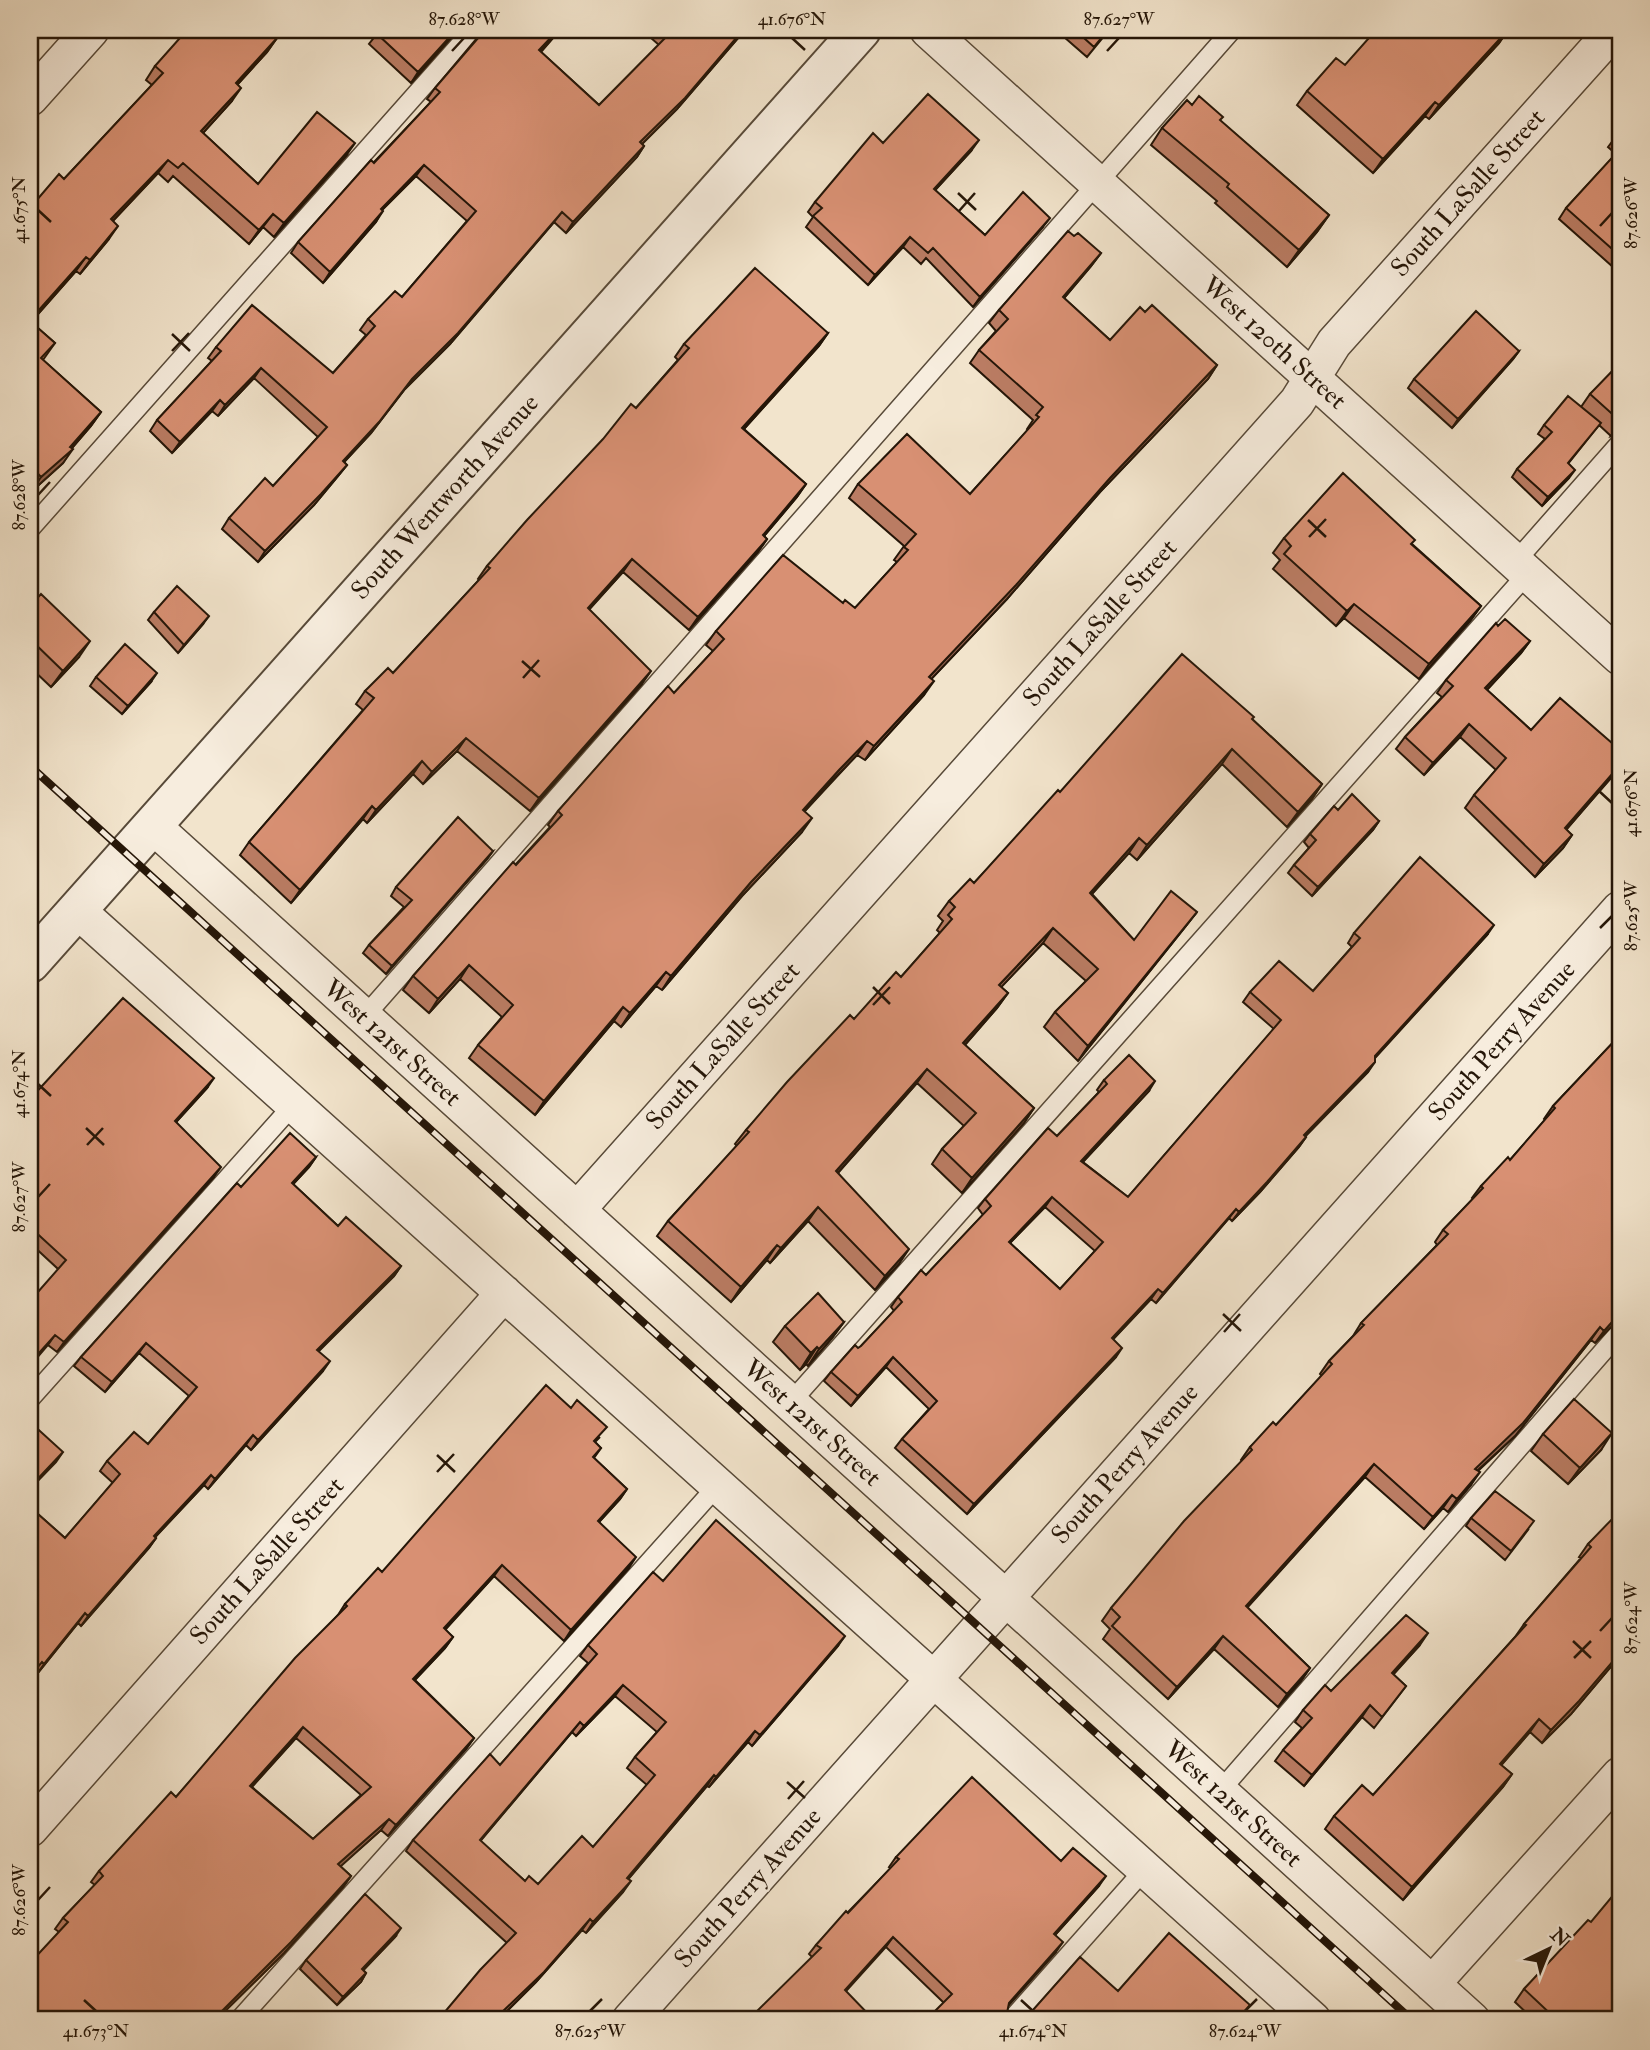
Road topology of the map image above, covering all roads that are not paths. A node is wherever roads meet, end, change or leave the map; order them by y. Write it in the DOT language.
graph roads {
  1 [pos="91,30"];
  2 [pos="473,30"];
  3 [pos="861,30"];
  4 [pos="928,30"];
  5 [pos="1232,30"];
  6 [pos="1614,30"];
  7 [pos="30,98"];
  8 [pos="1097,183"];
  9 [pos="1311,378"];
  10 [pos="1620,443"];
  11 [pos="30,529"];
  12 [pos="1521,567"];
  13 [pos="1620,657"];
  14 [pos="152,825"];
  15 [pos="1620,909"];
  16 [pos="77,910"];
  17 [pos="30,963"];
  18 [pos="364,1017"];
  19 [pos="294,1104"];
  20 [pos="577,1210"];
  21 [pos="504,1293"];
  22 [pos="1620,1332"];
  23 [pos="30,1399"];
  24 [pos="790,1403"];
  25 [pos="718,1486"];
  26 [pos="1006,1598"];
  27 [pos="934,1679"];
  28 [pos="1620,1775"];
  29 [pos="1219,1791"];
  30 [pos="30,1829"];
  31 [pos="1145,1869"];
  32 [pos="1432,1984"];
  33 [pos="239,2020"];
  34 [pos="630,2020"];
  35 [pos="1011,2020"];
  36 [pos="1313,2020"];
  37 [pos="1472,2020"];
  1 -- 7 [label="street"];
  2 -- 11 [label="lane"];
  3 -- 14 [label="street, South Wentworth Avenue"];
  4 -- 8 [label="street, West 120th Street"];
  5 -- 8 [label="lane"];
  6 -- 9 [label="street, South LaSalle Street"];
  8 -- 9 [label="street, West 120th Street"];
  8 -- 18 [label="lane"];
  9 -- 12 [label="street, West 120th Street"];
  9 -- 20 [label="street, South LaSalle Street"];
  10 -- 12 [label="lane"];
  12 -- 13 [label="street, West 120th Street"];
  12 -- 24 [label="lane"];
  14 -- 16 [label="street, South Wentworth Avenue"];
  14 -- 18 [label="street, West 121st Street"];
  15 -- 26 [label="street, South Perry Avenue"];
  16 -- 17 [label="street, South Wentworth Avenue"];
  16 -- 19 [label="street"];
  18 -- 20 [label="street, West 121st Street"];
  19 -- 21 [label="street"];
  19 -- 23 [label="lane"];
  20 -- 24 [label="street, West 121st Street"];
  21 -- 25 [label="street"];
  21 -- 30 [label="street, South LaSalle Street"];
  22 -- 29 [label="lane"];
  24 -- 26 [label="street, West 121st Street"];
  25 -- 27 [label="street"];
  25 -- 33 [label="lane"];
  26 -- 27 [label="street, South Perry Avenue"];
  26 -- 29 [label="street, West 121st Street"];
  27 -- 31 [label="street"];
  27 -- 34 [label="street, South Perry Avenue"];
  28 -- 32 [label="street"];
  29 -- 32 [label="street, West 121st Street"];
  31 -- 35 [label="lane"];
  31 -- 36 [label="street"];
  32 -- 37 [label="street, West 121st Street"];
}
